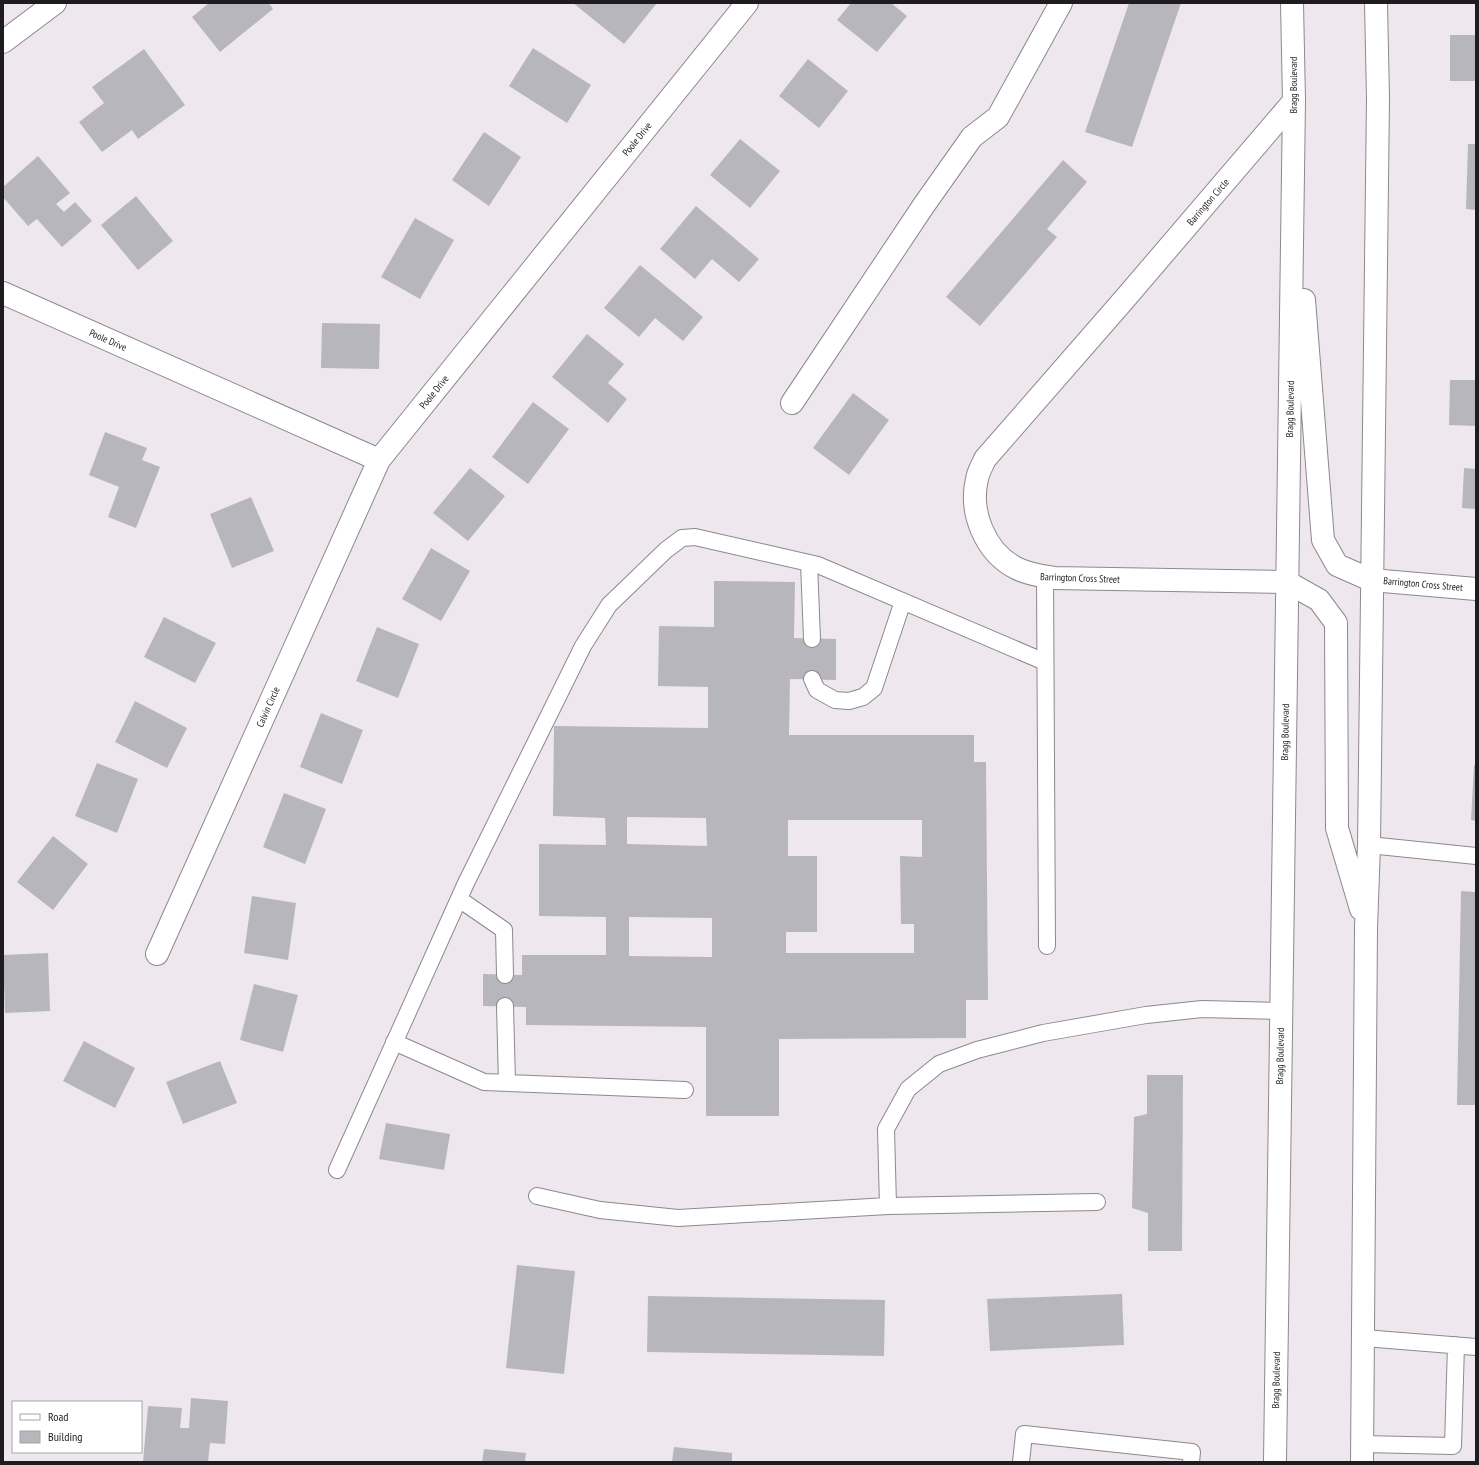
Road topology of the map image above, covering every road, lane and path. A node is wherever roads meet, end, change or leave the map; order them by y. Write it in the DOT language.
graph roads {
  1 [pos="55,3"];
  2 [pos="747,3"];
  3 [pos="1061,3"];
  4 [pos="1292,3"];
  5 [pos="1376,3"];
  6 [pos="3,42"];
  7 [pos="1294,101"];
  8 [pos="1293,165"];
  9 [pos="3,293"];
  10 [pos="1122,302"];
  11 [pos="792,403"];
  12 [pos="379,460"];
  13 [pos="809,563"];
  14 [pos="1045,577"];
  15 [pos="1371,580"];
  16 [pos="1287,582"];
  17 [pos="1476,588"];
  18 [pos="903,601"];
  19 [pos="812,638"];
  20 [pos="1045,662"];
  21 [pos="812,679"];
  22 [pos="1368,845"];
  23 [pos="1476,856"];
  24 [pos="459,899"];
  25 [pos="1366,928"];
  26 [pos="1047,946"];
  27 [pos="157,954"];
  28 [pos="505,975"];
  29 [pos="505,1006"];
  30 [pos="1281,1011"];
  31 [pos="394,1042"];
  32 [pos="507,1083"];
  33 [pos="685,1090"];
  34 [pos="337,1170"];
  35 [pos="537,1196"];
  36 [pos="1097,1202"];
  37 [pos="888,1206"];
  38 [pos="1364,1338"];
  39 [pos="1456,1345"];
  40 [pos="1476,1347"];
  41 [pos="1362,1453"];
  42 [pos="1021,1462"];
  43 [pos="1191,1462"];
  44 [pos="1275,1462"];
  1 -- 6 [label="main road"];
  2 -- 12 [label="main road, Poole Drive"];
  3 -- 11 [label="main road"];
  4 -- 7 [label="main road, Bragg Boulevard"];
  5 -- 15 [label="main road"];
  7 -- 8 [label="main road, Bragg Boulevard"];
  7 -- 10 [label="main road, Barrington Circle"];
  8 -- 15 [label="main road, Barrington Cross Street"];
  8 -- 16 [label="main road, Bragg Boulevard"];
  9 -- 12 [label="main road, Poole Drive"];
  10 -- 14 [label="main road, Barrington Cross Street"];
  12 -- 27 [label="main road, Calvin Circle"];
  13 -- 18 [label="lane"];
  13 -- 19 [label="lane"];
  13 -- 24 [label="lane"];
  14 -- 16 [label="main road, Barrington Cross Street"];
  14 -- 20 [label="lane"];
  15 -- 17 [label="main road, Barrington Cross Street"];
  15 -- 22 [label="main road"];
  16 -- 25 [label="main road"];
  16 -- 30 [label="main road, Bragg Boulevard"];
  18 -- 20 [label="lane"];
  18 -- 21 [label="lane"];
  20 -- 26 [label="lane"];
  22 -- 23 [label="lane"];
  22 -- 25 [label="main road"];
  24 -- 28 [label="lane"];
  24 -- 31 [label="lane"];
  25 -- 38 [label="main road"];
  29 -- 32 [label="lane"];
  30 -- 37 [label="lane"];
  30 -- 44 [label="main road, Bragg Boulevard"];
  31 -- 32 [label="lane"];
  31 -- 34 [label="lane"];
  32 -- 33 [label="lane"];
  35 -- 37 [label="lane"];
  36 -- 37 [label="lane"];
  38 -- 39 [label="lane"];
  38 -- 41 [label="main road"];
  39 -- 40 [label="lane"];
  39 -- 41 [label="lane"];
  42 -- 43 [label="lane"];
}
